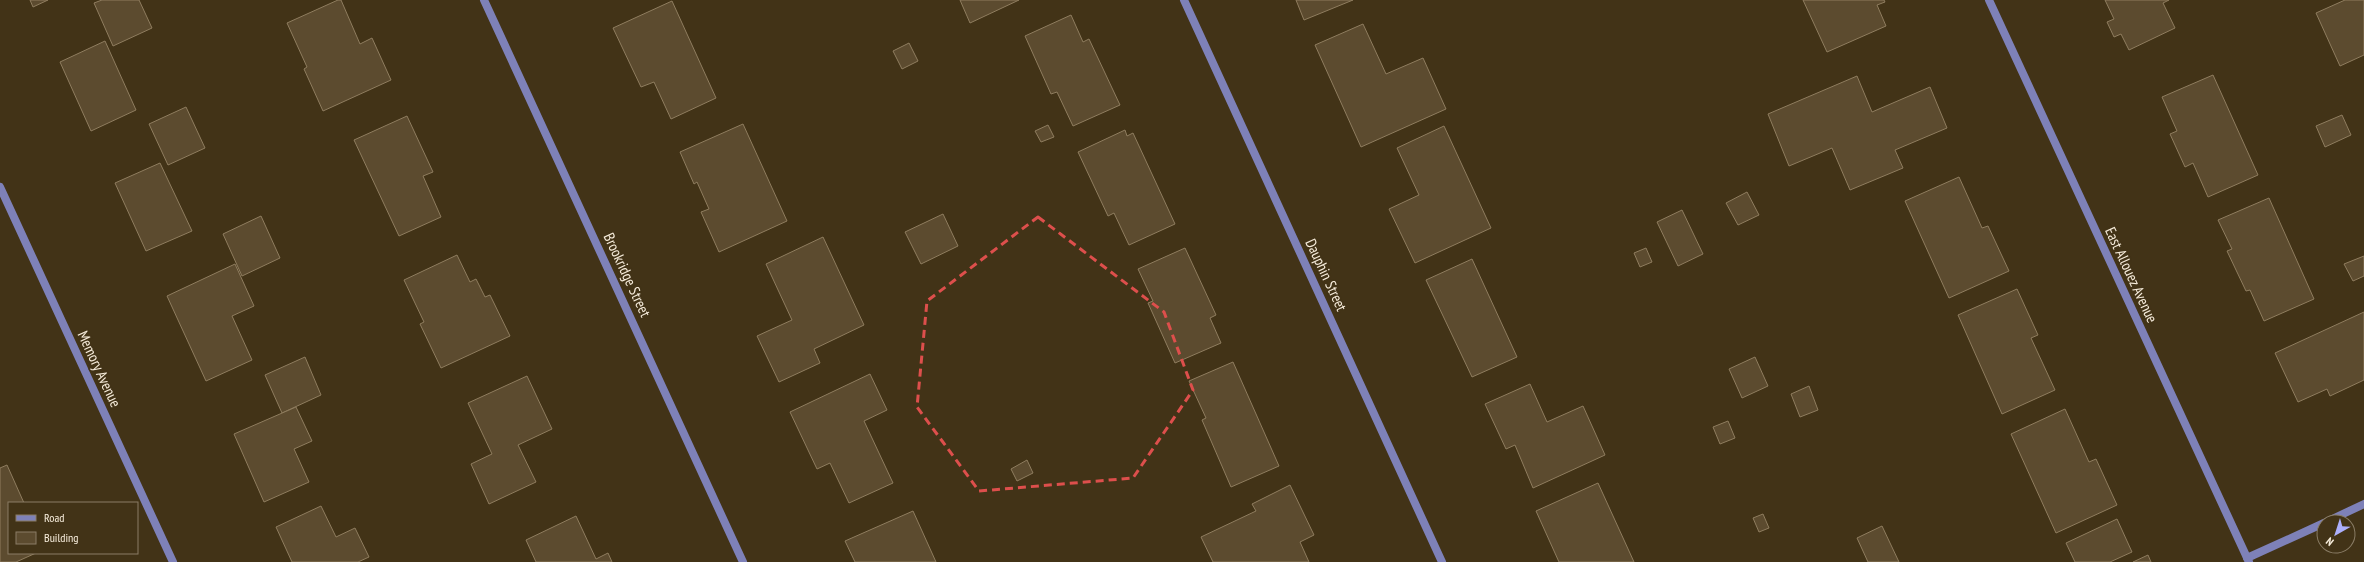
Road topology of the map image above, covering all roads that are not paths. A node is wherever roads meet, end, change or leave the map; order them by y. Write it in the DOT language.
graph roads {
  1 [pos="484,0"];
  2 [pos="1184,0"];
  3 [pos="1989,0"];
  4 [pos="0,187"];
  5 [pos="2364,504"];
  6 [pos="2342,514"];
  7 [pos="2316,526"];
  8 [pos="2248,560"];
  9 [pos="173,562"];
  10 [pos="743,562"];
  11 [pos="1442,562"];
  1 -- 10 [label="street, Brookridge Street"];
  2 -- 11 [label="street, Dauphin Street"];
  3 -- 8 [label="street, East Allouez Avenue"];
  4 -- 9 [label="street, Memory Avenue"];
  5 -- 6 [label="street"];
  7 -- 8 [label="street"];
}
